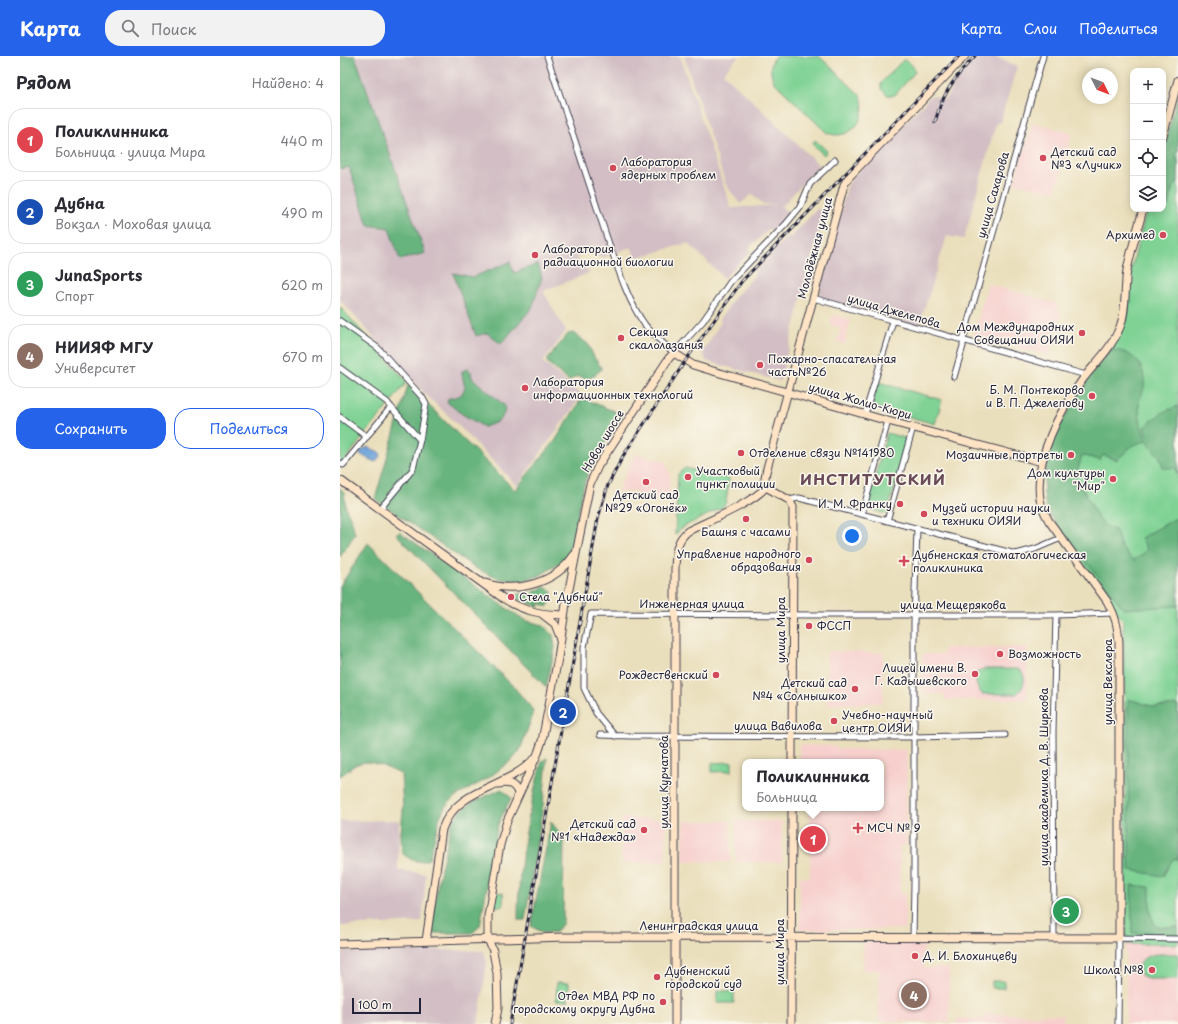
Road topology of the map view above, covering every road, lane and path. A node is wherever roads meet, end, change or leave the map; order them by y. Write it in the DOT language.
graph roads {
  1 [pos="547,56"];
  2 [pos="964,56"];
  3 [pos="1043,56"];
  4 [pos="1178,80"];
  5 [pos="1166,125"];
  6 [pos="835,160"];
  7 [pos="1143,212"];
  8 [pos="610,247"];
  9 [pos="613,254"];
  10 [pos="813,298"];
  11 [pos="340,321"];
  12 [pos="893,321"];
  13 [pos="963,340"];
  14 [pos="674,353"];
  15 [pos="340,368"];
  16 [pos="1086,375"];
  17 [pos="954,377"];
  18 [pos="788,392"];
  19 [pos="391,407"];
  20 [pos="866,414"];
  21 [pos="340,417"];
  22 [pos="888,421"];
  23 [pos="913,427"];
  24 [pos="367,437"];
  25 [pos="420,440"];
  26 [pos="1042,462"];
  27 [pos="340,463"];
  28 [pos="340,480"];
  29 [pos="766,487"];
  30 [pos="790,500"];
  31 [pos="380,509"];
  32 [pos="862,514"];
  33 [pos="887,521"];
  34 [pos="917,529"];
  35 [pos="1061,538"];
  36 [pos="576,551"];
  37 [pos="558,571"];
  38 [pos="572,574"];
  39 [pos="475,578"];
  40 [pos="508,588"];
  41 [pos="504,599"];
  42 [pos="1114,612"];
  43 [pos="542,614"];
  44 [pos="564,615"];
  45 [pos="675,615"];
  46 [pos="792,615"];
  47 [pos="914,615"];
  48 [pos="1056,615"];
  49 [pos="561,640"];
  50 [pos="600,735"];
  51 [pos="1005,735"];
  52 [pos="615,736"];
  53 [pos="675,736"];
  54 [pos="792,736"];
  55 [pos="914,737"];
  56 [pos="536,757"];
  57 [pos="792,759"];
  58 [pos="490,787"];
  59 [pos="517,798"];
  60 [pos="792,811"];
  61 [pos="675,937"];
  62 [pos="791,937"];
  63 [pos="913,938"];
  64 [pos="1118,938"];
  65 [pos="488,939"];
  66 [pos="1054,939"];
  67 [pos="1178,939"];
  68 [pos="426,941"];
  69 [pos="340,944"];
  70 [pos="495,1024"];
  71 [pos="675,1024"];
  72 [pos="791,1024"];
  73 [pos="1118,1024"];
  1 -- 8 [label="street"];
  2 -- 10 [label="main road, Молодёжная улица"];
  3 -- 13 [label="street, улица Сахарова"];
  4 -- 5 [label="main road"];
  6 -- 14 [label="street"];
  7 -- 16 [label="main road, улица Векслера"];
  9 -- 14 [label="street, улица Жолио-Кюри"];
  10 -- 12 [label="street, улица Джелепова"];
  10 -- 18 [label="main road, Молодёжная улица"];
  11 -- 25 [label="street"];
  12 -- 13 [label="street, улица Джелепова"];
  12 -- 20 [label="street"];
  13 -- 16 [label="street, улица Джелепова"];
  13 -- 17 [label="street, улица Сахарова"];
  14 -- 18 [label="main road, улица Жолио-Кюри"];
  14 -- 36 [label="main road, Новое шоссе"];
  15 -- 19 [label="street"];
  16 -- 26 [label="main road, улица Векслера"];
  18 -- 20 [label="main road, улица Жолио-Кюри"];
  18 -- 29 [label="main road, Молодёжная улица"];
  19 -- 24 [label="street"];
  19 -- 25 [label="street"];
  20 -- 22 [label="main road, улица Жолио-Кюри"];
  21 -- 24 [label="street"];
  22 -- 23 [label="main road, улица Жолио-Кюри"];
  22 -- 32 [label="street"];
  23 -- 26 [label="main road, улица Жолио-Кюри"];
  23 -- 33 [label="street"];
  24 -- 27 [label="street"];
  25 -- 31 [label="street"];
  26 -- 35 [label="main road, улица Векслера"];
  28 -- 31 [label="main road, Новое шоссе"];
  29 -- 30 [label="main road"];
  29 -- 45 [label="main road, улица Курчатова"];
  30 -- 32 [label="street"];
  30 -- 46 [label="main road, улица Мира"];
  31 -- 39 [label="main road, Новое шоссе"];
  32 -- 33 [label="street"];
  33 -- 34 [label="street"];
  34 -- 35 [label="street"];
  34 -- 47 [label="street"];
  35 -- 42 [label="main road, улица Векслера"];
  36 -- 37 [label="main road, Новое шоссе"];
  36 -- 38 [label="main road, Новое шоссе"];
  37 -- 38 [label="main road"];
  37 -- 40 [label="main road, Новое шоссе"];
  38 -- 44 [label="main road, Новое шоссе"];
  39 -- 40 [label="main road, Новое шоссе"];
  39 -- 41 [label="main road, Новое шоссе"];
  40 -- 41 [label="main road"];
  41 -- 43 [label="main road, Новое шоссе"];
  42 -- 48 [label="street, улица Мещерякова"];
  42 -- 64 [label="main road, улица Векслера"];
  43 -- 44 [label="main road, Новое шоссе"];
  43 -- 49 [label="main road, Новое шоссе"];
  44 -- 49 [label="main road"];
  45 -- 46 [label="street, Инженерная улица"];
  45 -- 52 [label="street, Инженерная улица"];
  45 -- 53 [label="main road, улица Курчатова"];
  46 -- 47 [label="street, улица Мещерякова"];
  46 -- 54 [label="main road, улица Мира"];
  47 -- 48 [label="street, улица Мещерякова"];
  47 -- 55 [label="street"];
  48 -- 66 [label="street, улица академика Д. В. Ширкова"];
  49 -- 56 [label="main road"];
  50 -- 52 [label="street, улица Вавилова"];
  51 -- 55 [label="street, улица Вавилова"];
  52 -- 53 [label="street, улица Вавилова"];
  53 -- 54 [label="street, улица Вавилова"];
  53 -- 61 [label="main road, улица Курчатова"];
  54 -- 55 [label="street, улица Вавилова"];
  54 -- 57 [label="main road, улица Мира"];
  55 -- 63 [label="street"];
  56 -- 58 [label="main road"];
  56 -- 59 [label="main road"];
  58 -- 59 [label="main road"];
  58 -- 68 [label="main road"];
  59 -- 65 [label="main road"];
  60 -- 62 [label="main road, улица Мира"];
  61 -- 62 [label="main road, Ленинградская улица"];
  61 -- 65 [label="main road, Ленинградская улица"];
  61 -- 71 [label="main road, улица Курчатова"];
  62 -- 63 [label="main road, Ленинградская улица"];
  62 -- 72 [label="main road, улица Мира"];
  63 -- 66 [label="main road, Ленинградская улица"];
  64 -- 66 [label="main road, Ленинградская улица"];
  64 -- 67 [label="street, Ленинградская улица"];
  64 -- 73 [label="street, улица Векслера"];
  65 -- 68 [label="main road, Ленинградская улица"];
  65 -- 70 [label="main road"];
  68 -- 69 [label="main road, Ленинградская улица"];
}
